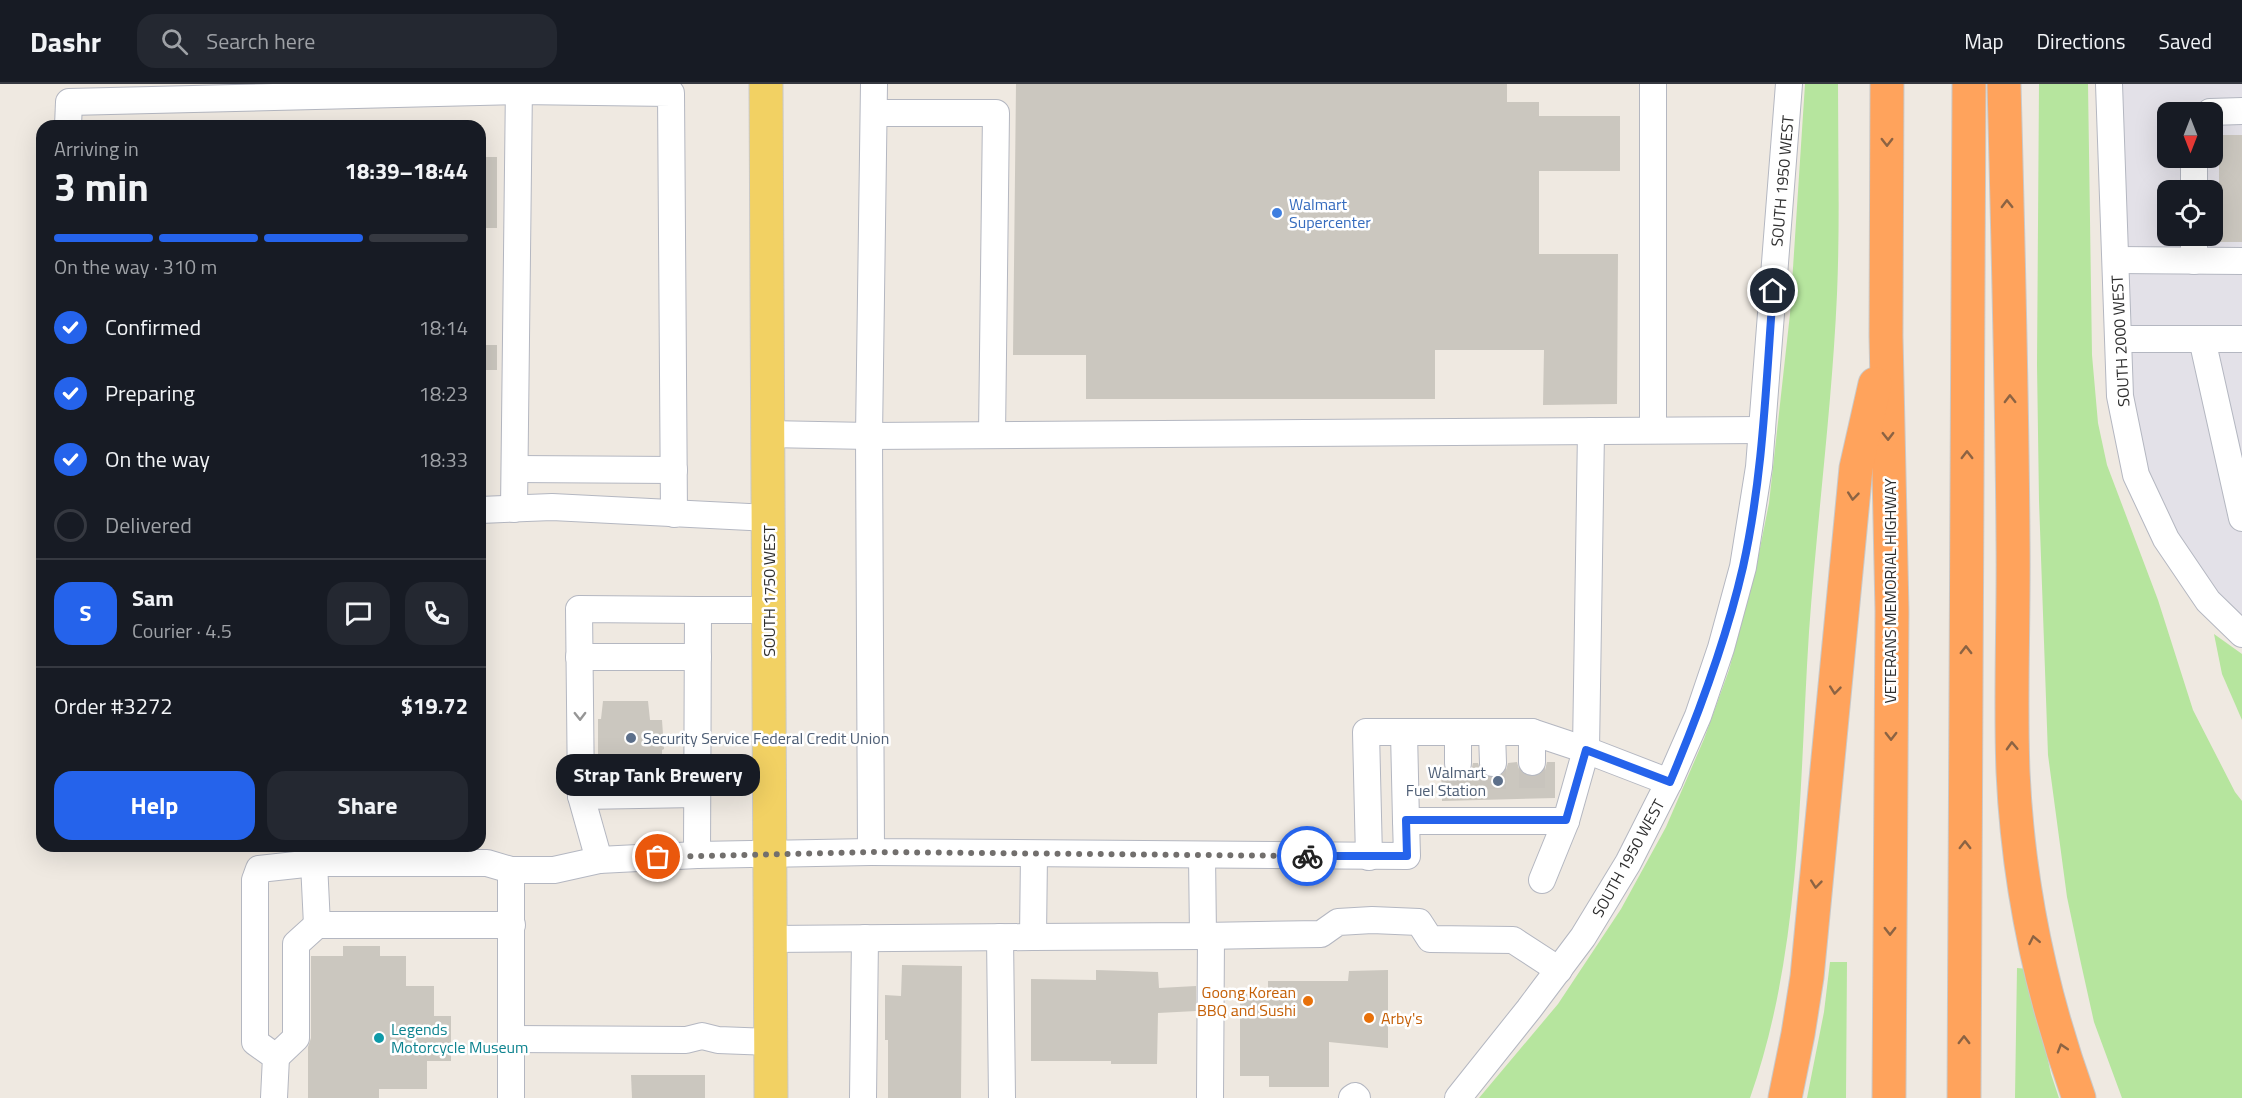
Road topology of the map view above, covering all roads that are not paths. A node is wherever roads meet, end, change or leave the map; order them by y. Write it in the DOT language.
graph roads {
  1 [pos="766,84"];
  2 [pos="874,84"];
  3 [pos="1653,84"];
  4 [pos="1790,84"];
  5 [pos="1887,84"];
  6 [pos="1969,84"];
  7 [pos="2004,84"];
  8 [pos="2109,84"];
  9 [pos="519,88"];
  10 [pos="280,90"];
  11 [pos="68,104"];
  12 [pos="2242,111"];
  13 [pos="875,112"];
  14 [pos="2223,112"];
  15 [pos="2194,248"];
  16 [pos="2116,260"];
  17 [pos="2242,261"];
  18 [pos="1886,336"];
  19 [pos="2118,339"];
  20 [pos="2202,339"];
  21 [pos="2242,339"];
  22 [pos="1653,430"];
  23 [pos="1762,430"];
  24 [pos="1591,431"];
  25 [pos="768,434"];
  26 [pos="992,435"];
  27 [pos="869,436"];
  28 [pos="515,469"];
  29 [pos="674,470"];
  30 [pos="514,509"];
  31 [pos="486,510"];
  32 [pos="674,514"];
  33 [pos="768,518"];
  34 [pos="2242,518"];
  35 [pos="698,610"];
  36 [pos="769,610"];
  37 [pos="2242,634"];
  38 [pos="579,657"];
  39 [pos="698,657"];
  40 [pos="1404,732"];
  41 [pos="1458,732"];
  42 [pos="1532,732"];
  43 [pos="1492,733"];
  44 [pos="1586,750"];
  45 [pos="1532,762"];
  46 [pos="1458,763"];
  47 [pos="1493,763"];
  48 [pos="1670,782"];
  49 [pos="697,794"];
  50 [pos="581,796"];
  51 [pos="1406,820"];
  52 [pos="1566,820"];
  53 [pos="871,852"];
  54 [pos="770,854"];
  55 [pos="1034,854"];
  56 [pos="697,855"];
  57 [pos="1202,855"];
  58 [pos="1369,857"];
  59 [pos="599,860"];
  60 [pos="314,863"];
  61 [pos="511,870"];
  62 [pos="1542,880"];
  63 [pos="317,925"];
  64 [pos="512,925"];
  65 [pos="1207,936"];
  66 [pos="1000,937"];
  67 [pos="1033,937"];
  68 [pos="865,938"];
  69 [pos="770,939"];
  70 [pos="1559,970"];
  71 [pos="511,1039"];
  72 [pos="771,1042"];
  73 [pos="276,1057"];
  74 [pos="274,1098"];
  75 [pos="511,1098"];
  76 [pos="771,1098"];
  77 [pos="863,1098"];
  78 [pos="1002,1098"];
  79 [pos="1210,1098"];
  80 [pos="1352,1098"];
  81 [pos="1357,1098"];
  82 [pos="1458,1098"];
  83 [pos="1785,1098"];
  84 [pos="1888,1098"];
  85 [pos="1964,1098"];
  86 [pos="2079,1098"];
  1 -- 25 [label="main road, SOUTH 1750 WEST"];
  2 -- 13 [label="street"];
  3 -- 22 [label="street"];
  4 -- 23 [label="street, SOUTH 1950 WEST"];
  5 -- 18 [label="highway, VETERANS MEMORIAL HIGHWAY, one-way"];
  85 -- 6 [label="highway, one-way"];
  86 -- 7 [label="highway, one-way"];
  8 -- 16 [label="street, SOUTH 2000 WEST"];
  9 -- 10 [label="street"];
  9 -- 28 [label="street"];
  9 -- 29 [label="street"];
  10 -- 11 [label="street"];
  12 -- 14 [label="street"];
  13 -- 26 [label="street"];
  13 -- 27 [label="street"];
  15 -- 16 [label="street"];
  15 -- 17 [label="street"];
  16 -- 19 [label="street, SOUTH 2000 WEST"];
  18 -- 83 [label="highway, one-way"];
  18 -- 84 [label="highway, VETERANS MEMORIAL HIGHWAY, one-way"];
  19 -- 20 [label="street"];
  19 -- 37 [label="street, SOUTH 2000 WEST"];
  20 -- 21 [label="street"];
  20 -- 34 [label="street"];
  22 -- 23 [label="street"];
  22 -- 24 [label="street"];
  23 -- 48 [label="street, SOUTH 1950 WEST"];
  24 -- 26 [label="street"];
  24 -- 44 [label="street"];
  25 -- 27 [label="street"];
  25 -- 33 [label="main road, SOUTH 1750 WEST"];
  26 -- 27 [label="street"];
  27 -- 53 [label="street"];
  28 -- 29 [label="street"];
  28 -- 30 [label="street"];
  29 -- 32 [label="street"];
  30 -- 31 [label="street"];
  30 -- 32 [label="street"];
  32 -- 33 [label="street"];
  33 -- 36 [label="main road, SOUTH 1750 WEST"];
  35 -- 36 [label="street"];
  35 -- 38 [label="street"];
  35 -- 39 [label="street"];
  36 -- 54 [label="main road, SOUTH 1750 WEST"];
  38 -- 39 [label="street"];
  38 -- 50 [label="street, one-way"];
  39 -- 49 [label="street"];
  40 -- 41 [label="street"];
  40 -- 51 [label="street"];
  40 -- 58 [label="street"];
  41 -- 43 [label="street"];
  41 -- 46 [label="street"];
  42 -- 43 [label="street"];
  42 -- 44 [label="street"];
  42 -- 45 [label="street"];
  43 -- 47 [label="street"];
  44 -- 48 [label="street"];
  44 -- 52 [label="street"];
  48 -- 70 [label="street, SOUTH 1950 WEST"];
  49 -- 50 [label="street"];
  49 -- 56 [label="street"];
  50 -- 59 [label="street"];
  51 -- 52 [label="street"];
  51 -- 58 [label="street"];
  52 -- 62 [label="street"];
  53 -- 54 [label="street"];
  53 -- 55 [label="street"];
  54 -- 56 [label="street"];
  54 -- 69 [label="main road, SOUTH 1750 WEST"];
  55 -- 57 [label="street"];
  55 -- 67 [label="street"];
  56 -- 59 [label="street"];
  57 -- 58 [label="street"];
  57 -- 65 [label="street"];
  59 -- 61 [label="street"];
  60 -- 61 [label="street"];
  60 -- 63 [label="street"];
  60 -- 73 [label="street"];
  61 -- 64 [label="street"];
  63 -- 64 [label="street"];
  63 -- 73 [label="street"];
  64 -- 71 [label="street"];
  65 -- 67 [label="street"];
  65 -- 70 [label="street"];
  65 -- 79 [label="street"];
  66 -- 67 [label="street"];
  66 -- 68 [label="street"];
  66 -- 78 [label="street"];
  68 -- 69 [label="street"];
  68 -- 77 [label="street"];
  69 -- 72 [label="main road, SOUTH 1750 WEST"];
  70 -- 82 [label="street, SOUTH 1950 WEST"];
  71 -- 72 [label="street"];
  71 -- 75 [label="street"];
  72 -- 76 [label="main road, SOUTH 1750 WEST"];
  73 -- 74 [label="street"];
  80 -- 81 [label="street"];
}
